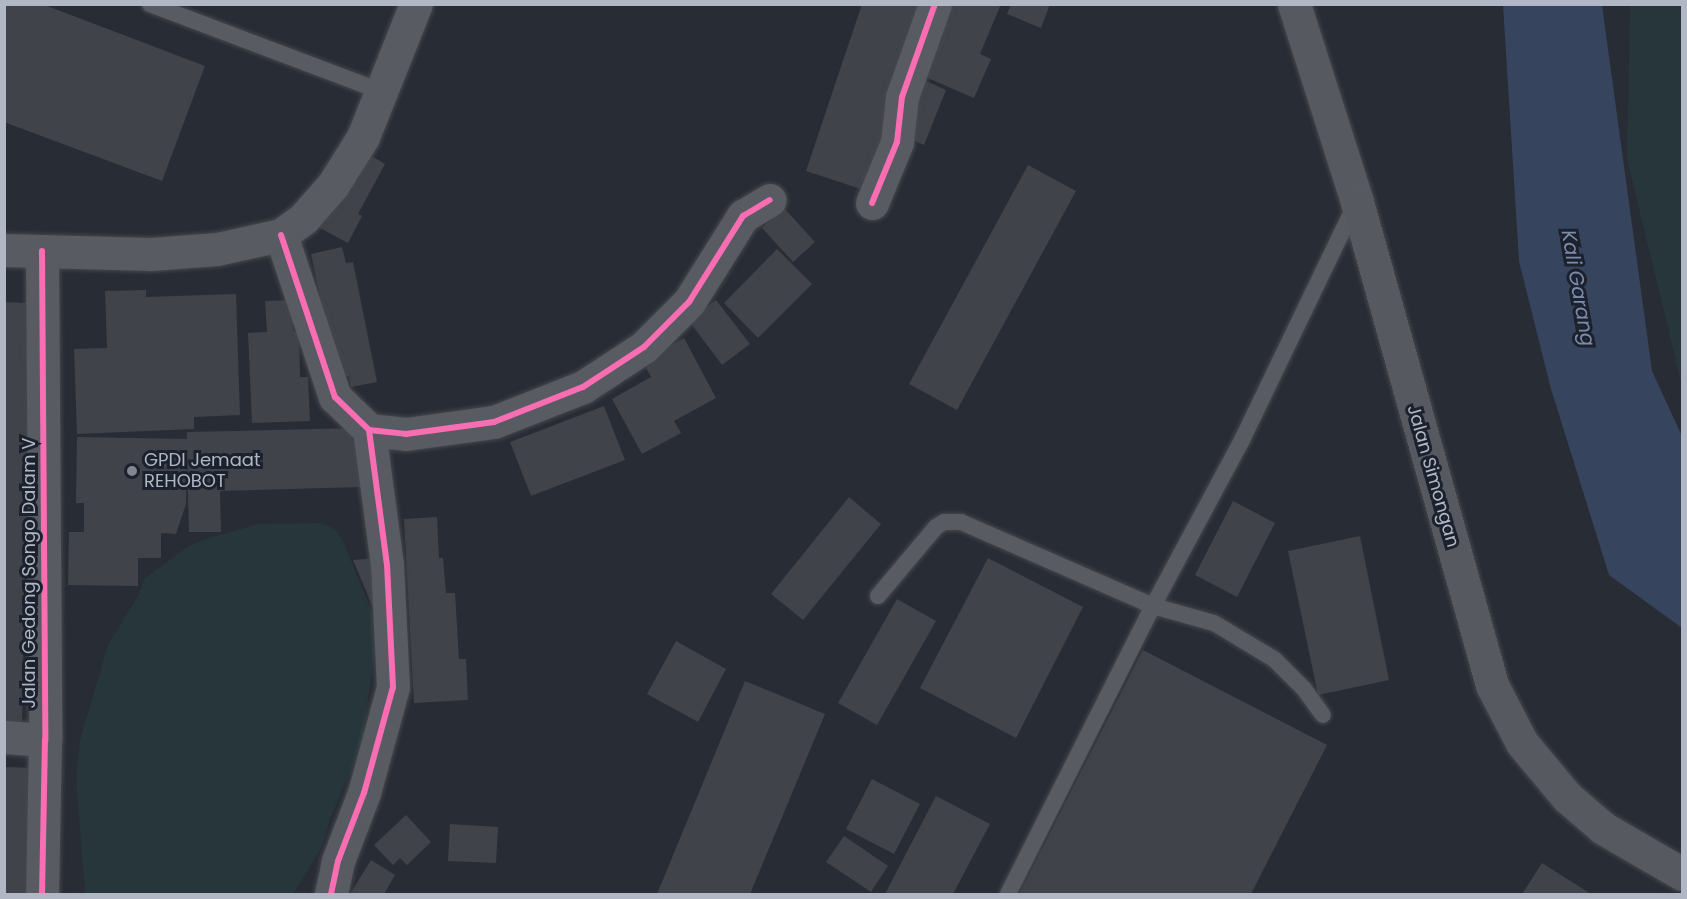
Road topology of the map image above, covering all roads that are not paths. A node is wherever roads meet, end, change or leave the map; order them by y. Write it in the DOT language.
graph roads {
  1 [pos="150,4"];
  2 [pos="416,4"];
  3 [pos="935,4"];
  4 [pos="1294,4"];
  5 [pos="380,91"];
  6 [pos="770,200"];
  7 [pos="1357,202"];
  8 [pos="872,204"];
  9 [pos="281,235"];
  10 [pos="4,250"];
  11 [pos="42,251"];
  12 [pos="369,430"];
  13 [pos="878,596"];
  14 [pos="1153,606"];
  15 [pos="1323,716"];
  16 [pos="4,737"];
  17 [pos="45,740"];
  18 [pos="1683,874"];
  19 [pos="42,894"];
  20 [pos="330,894"];
  21 [pos="1008,894"];
  1 -- 5 [label="lane"];
  2 -- 5 [label="street"];
  3 -- 8 [label="street"];
  4 -- 7 [label="main road, Jalan Simongan"];
  5 -- 9 [label="street"];
  6 -- 12 [label="street"];
  7 -- 14 [label="lane"];
  7 -- 18 [label="main road, Jalan Simongan"];
  9 -- 11 [label="street"];
  9 -- 12 [label="street"];
  10 -- 11 [label="street"];
  11 -- 17 [label="street, Jalan Gedong Songo Dalam V"];
  12 -- 20 [label="street"];
  13 -- 14 [label="lane"];
  14 -- 15 [label="lane"];
  14 -- 21 [label="lane"];
  16 -- 17 [label="street"];
  17 -- 19 [label="street, Jalan Gedong Songo Dalam V"];
}
